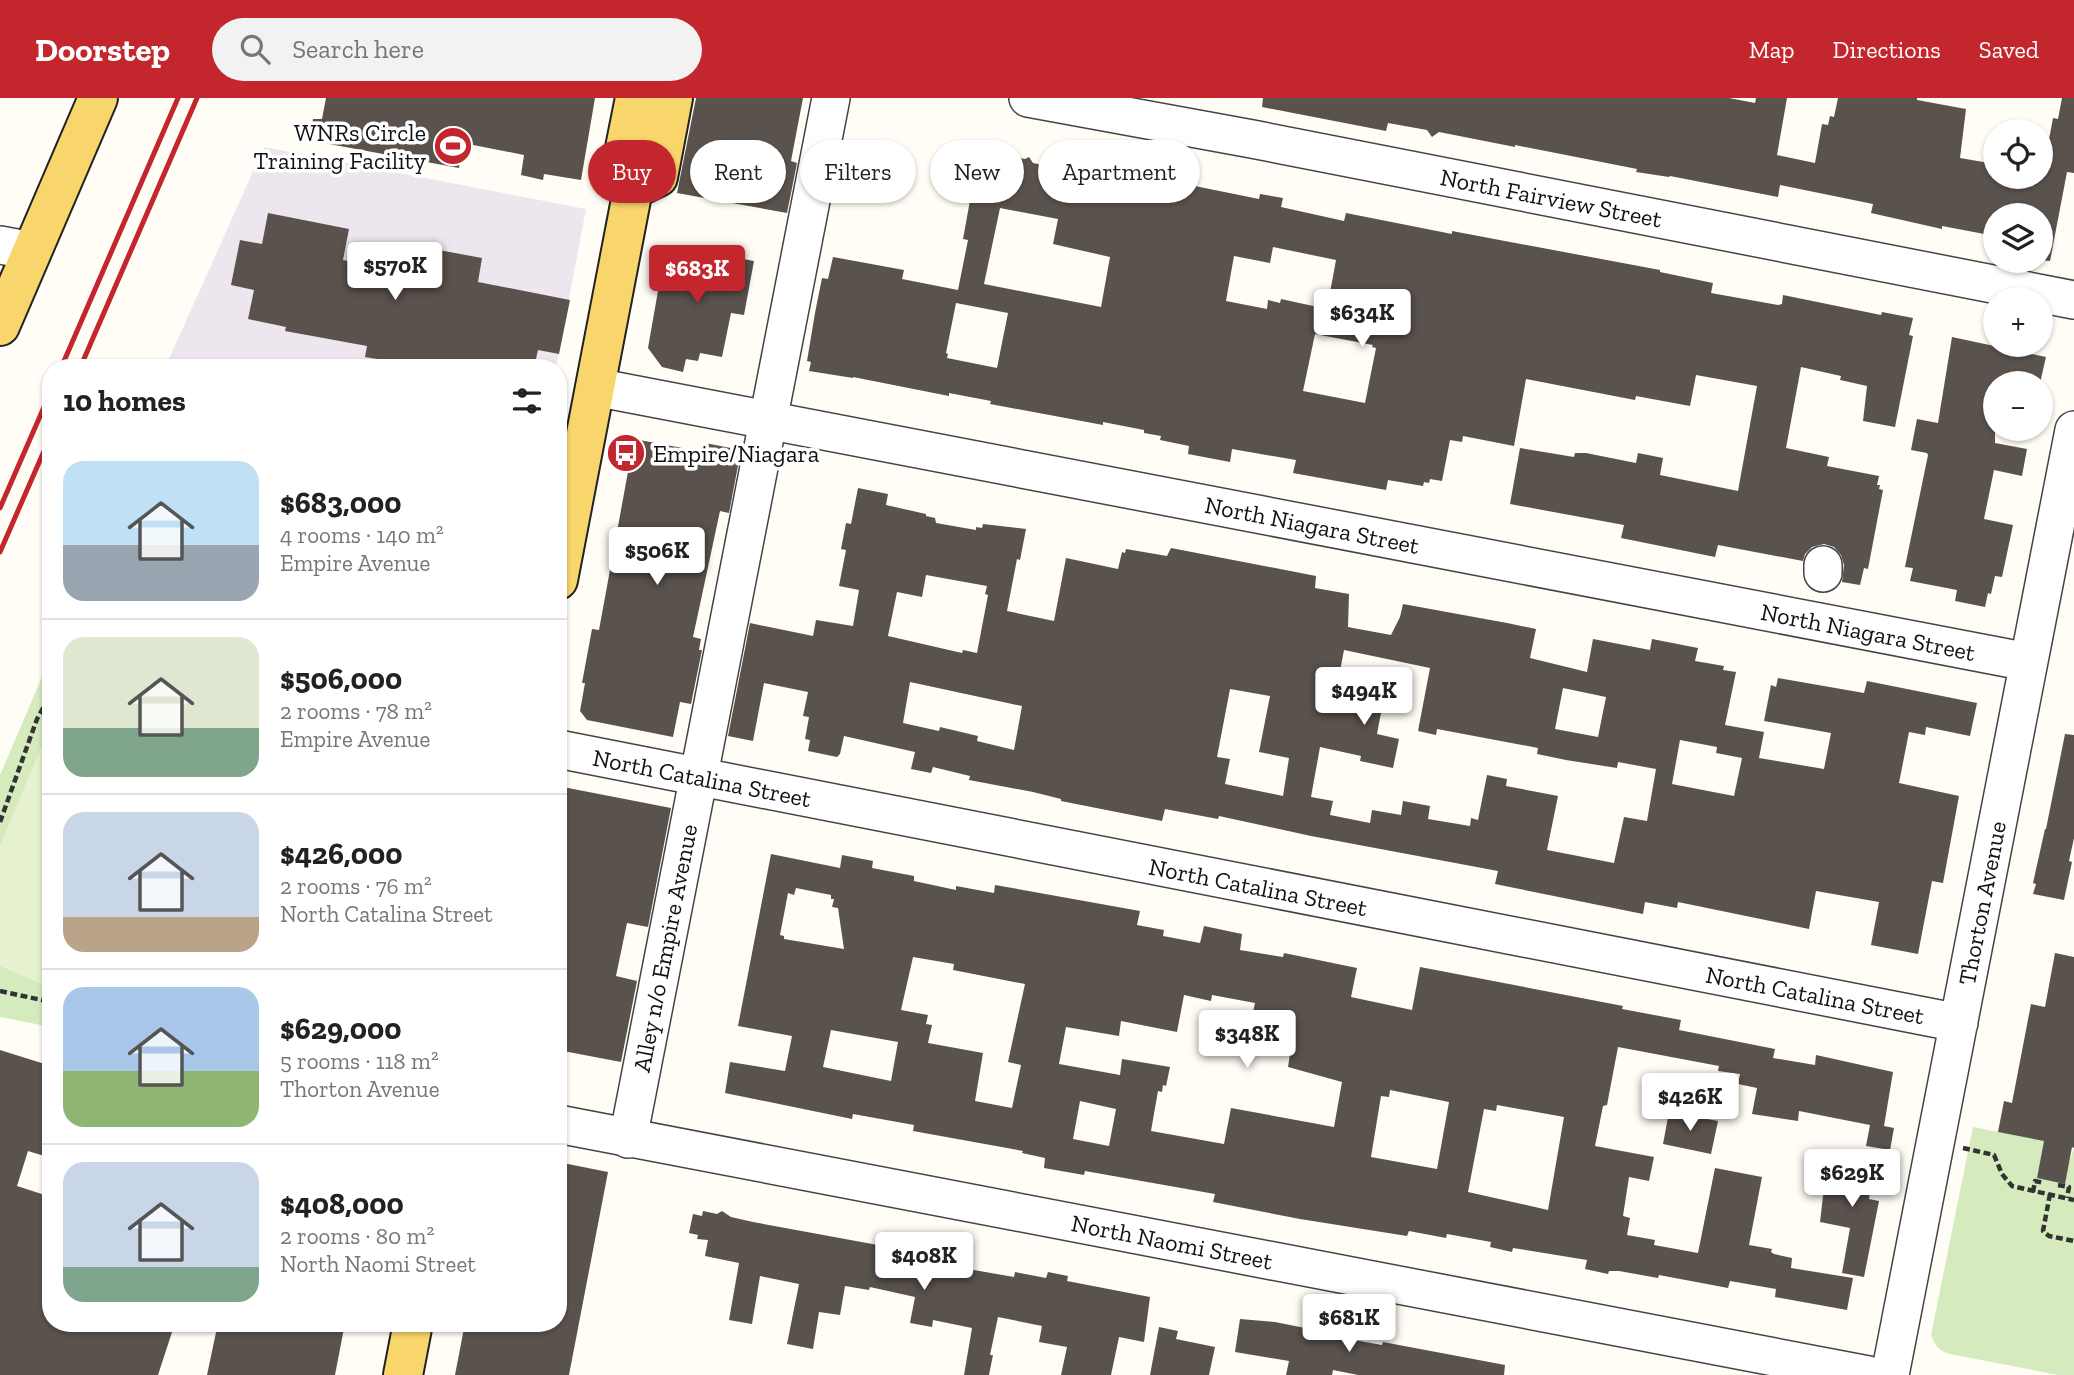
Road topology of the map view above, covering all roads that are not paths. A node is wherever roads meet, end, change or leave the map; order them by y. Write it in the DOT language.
graph roads {
  1 [pos="98,98"];
  2 [pos="635,98"];
  3 [pos="673,98"];
  4 [pos="831,98"];
  5 [pos="1028,98"];
  6 [pos="627,140"];
  7 [pos="665,140"];
  8 [pos="630,203"];
  9 [pos="16,248"];
  10 [pos="2074,300"];
  11 [pos="0,326"];
  12 [pos="595,387"];
  13 [pos="768,420"];
  14 [pos="2074,430"];
  15 [pos="567,533"];
  16 [pos="2064,538"];
  17 [pos="2028,662"];
  18 [pos="567,752"];
  19 [pos="698,778"];
  20 [pos="1959,1023"];
  21 [pos="567,1126"];
  22 [pos="628,1139"];
  23 [pos="411,1332"];
  24 [pos="403,1375"];
  25 [pos="1868,1375"];
  26 [pos="1890,1375"];
  1 -- 9 [label="main road"];
  2 -- 6 [label="main road"];
  3 -- 7 [label="main road"];
  4 -- 13 [label="street, Alley n/o Empire Avenue"];
  5 -- 10 [label="street, North Fairview Street"];
  8 -- 12 [label="main road"];
  9 -- 11 [label="main road"];
  12 -- 13 [label="street, North Niagara Street"];
  12 -- 15 [label="main road"];
  13 -- 17 [label="street, North Niagara Street"];
  13 -- 19 [label="street, Alley n/o Empire Avenue"];
  14 -- 16 [label="street, Thorton Avenue"];
  16 -- 17 [label="street, Thorton Avenue"];
  17 -- 20 [label="street, Thorton Avenue"];
  18 -- 19 [label="street, North Catalina Street"];
  19 -- 20 [label="street, North Catalina Street"];
  19 -- 22 [label="street, Alley n/o Empire Avenue"];
  20 -- 26 [label="street, Thorton Avenue"];
  21 -- 22 [label="street, North Naomi Street"];
  22 -- 25 [label="street, North Naomi Street"];
  23 -- 24 [label="main road"];
}
